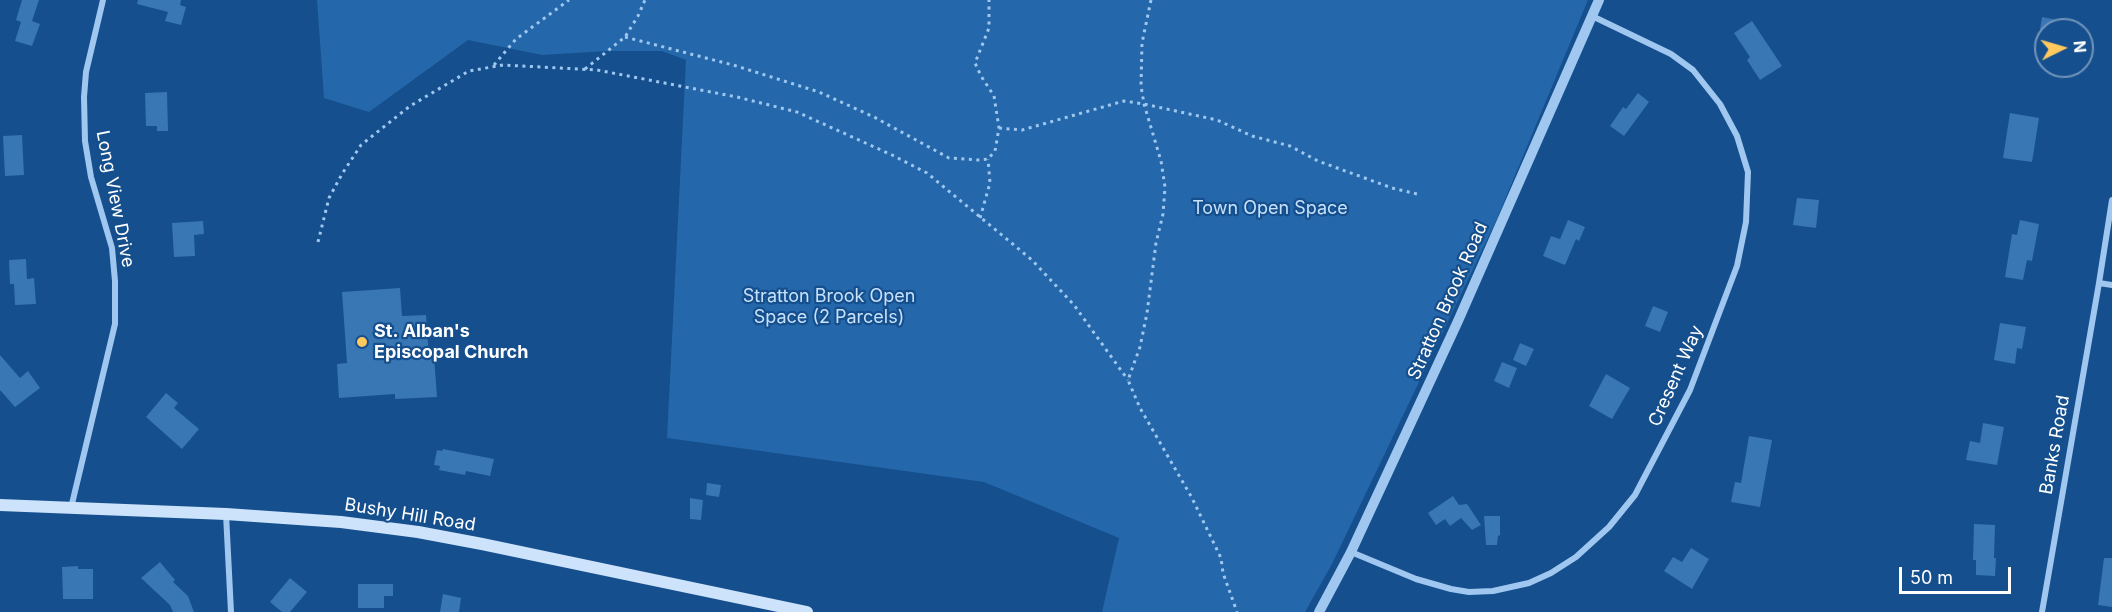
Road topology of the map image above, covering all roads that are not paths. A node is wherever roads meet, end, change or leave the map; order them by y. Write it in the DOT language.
graph roads {
  1 [pos="103,0"];
  2 [pos="1599,0"];
  3 [pos="1592,16"];
  4 [pos="2112,200"];
  5 [pos="2099,283"];
  6 [pos="2112,285"];
  7 [pos="0,505"];
  8 [pos="70,508"];
  9 [pos="226,514"];
  10 [pos="1351,552"];
  11 [pos="231,612"];
  12 [pos="807,612"];
  13 [pos="1319,612"];
  14 [pos="2042,612"];
  1 -- 8 [label="street, Long View Drive"];
  2 -- 3 [label="street, Stratton Brook Road"];
  3 -- 10 [label="street, Stratton Brook Road"];
  3 -- 10 [label="street, Cresent Way"];
  4 -- 5 [label="street, Banks Road"];
  5 -- 6 [label="street"];
  5 -- 14 [label="street, Banks Road"];
  7 -- 8 [label="main road, Bushy Hill Road"];
  8 -- 9 [label="main road, Bushy Hill Road"];
  9 -- 11 [label="street"];
  9 -- 12 [label="main road, Bushy Hill Road"];
  10 -- 13 [label="street, Stratton Brook Road"];
}
